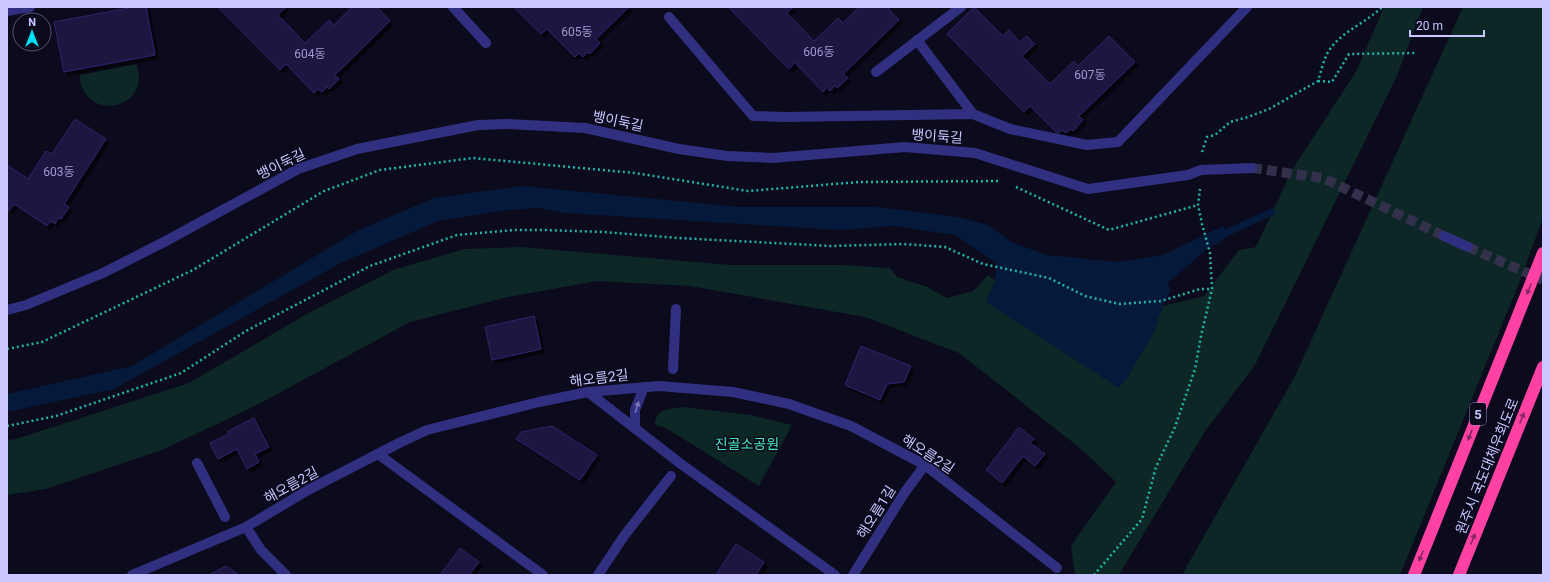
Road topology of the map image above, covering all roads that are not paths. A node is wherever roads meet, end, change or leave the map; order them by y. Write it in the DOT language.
graph roads {
  1 [pos="30,7"];
  2 [pos="453,7"];
  3 [pos="961,7"];
  4 [pos="1246,8"];
  5 [pos="7,11"];
  6 [pos="669,17"];
  7 [pos="917,40"];
  8 [pos="486,43"];
  9 [pos="876,72"];
  10 [pos="973,114"];
  11 [pos="1252,168"];
  12 [pos="1444,236"];
  13 [pos="1468,246"];
  14 [pos="1543,253"];
  15 [pos="676,309"];
  16 [pos="7,310"];
  17 [pos="1543,367"];
  18 [pos="673,369"];
  19 [pos="644,387"];
  20 [pos="588,392"];
  21 [pos="635,429"];
  22 [pos="378,454"];
  23 [pos="197,463"];
  24 [pos="924,465"];
  25 [pos="671,476"];
  26 [pos="224,518"];
  27 [pos="246,526"];
  28 [pos="1058,568"];
  29 [pos="132,575"];
  30 [pos="286,575"];
  31 [pos="543,575"];
  32 [pos="598,575"];
  33 [pos="835,575"];
  34 [pos="853,575"];
  35 [pos="1414,575"];
  36 [pos="1459,575"];
  1 -- 5 [label="street"];
  2 -- 8 [label="street"];
  3 -- 7 [label="street"];
  4 -- 10 [label="street"];
  6 -- 10 [label="street"];
  7 -- 9 [label="street"];
  7 -- 10 [label="street"];
  11 -- 16 [label="street, 뱅이둑길"];
  12 -- 13 [label="street"];
  14 -- 35 [label="highway, 원주시 국도대체우회도로 / 5, one-way"];
  15 -- 18 [label="street"];
  36 -- 17 [label="highway, 원주시 국도대체우회도로, one-way"];
  19 -- 20 [label="street, 해오름2길"];
  21 -- 19 [label="street, one-way"];
  19 -- 24 [label="street, 해오름2길"];
  20 -- 21 [label="street"];
  20 -- 22 [label="street, 해오름2길"];
  21 -- 33 [label="street"];
  22 -- 27 [label="street, 해오름2길"];
  22 -- 31 [label="street"];
  23 -- 26 [label="street"];
  24 -- 28 [label="street, 해오름2길"];
  24 -- 34 [label="street, 해오름1길"];
  25 -- 32 [label="street"];
  27 -- 29 [label="street, 해오름2길"];
  27 -- 30 [label="street"];
}
